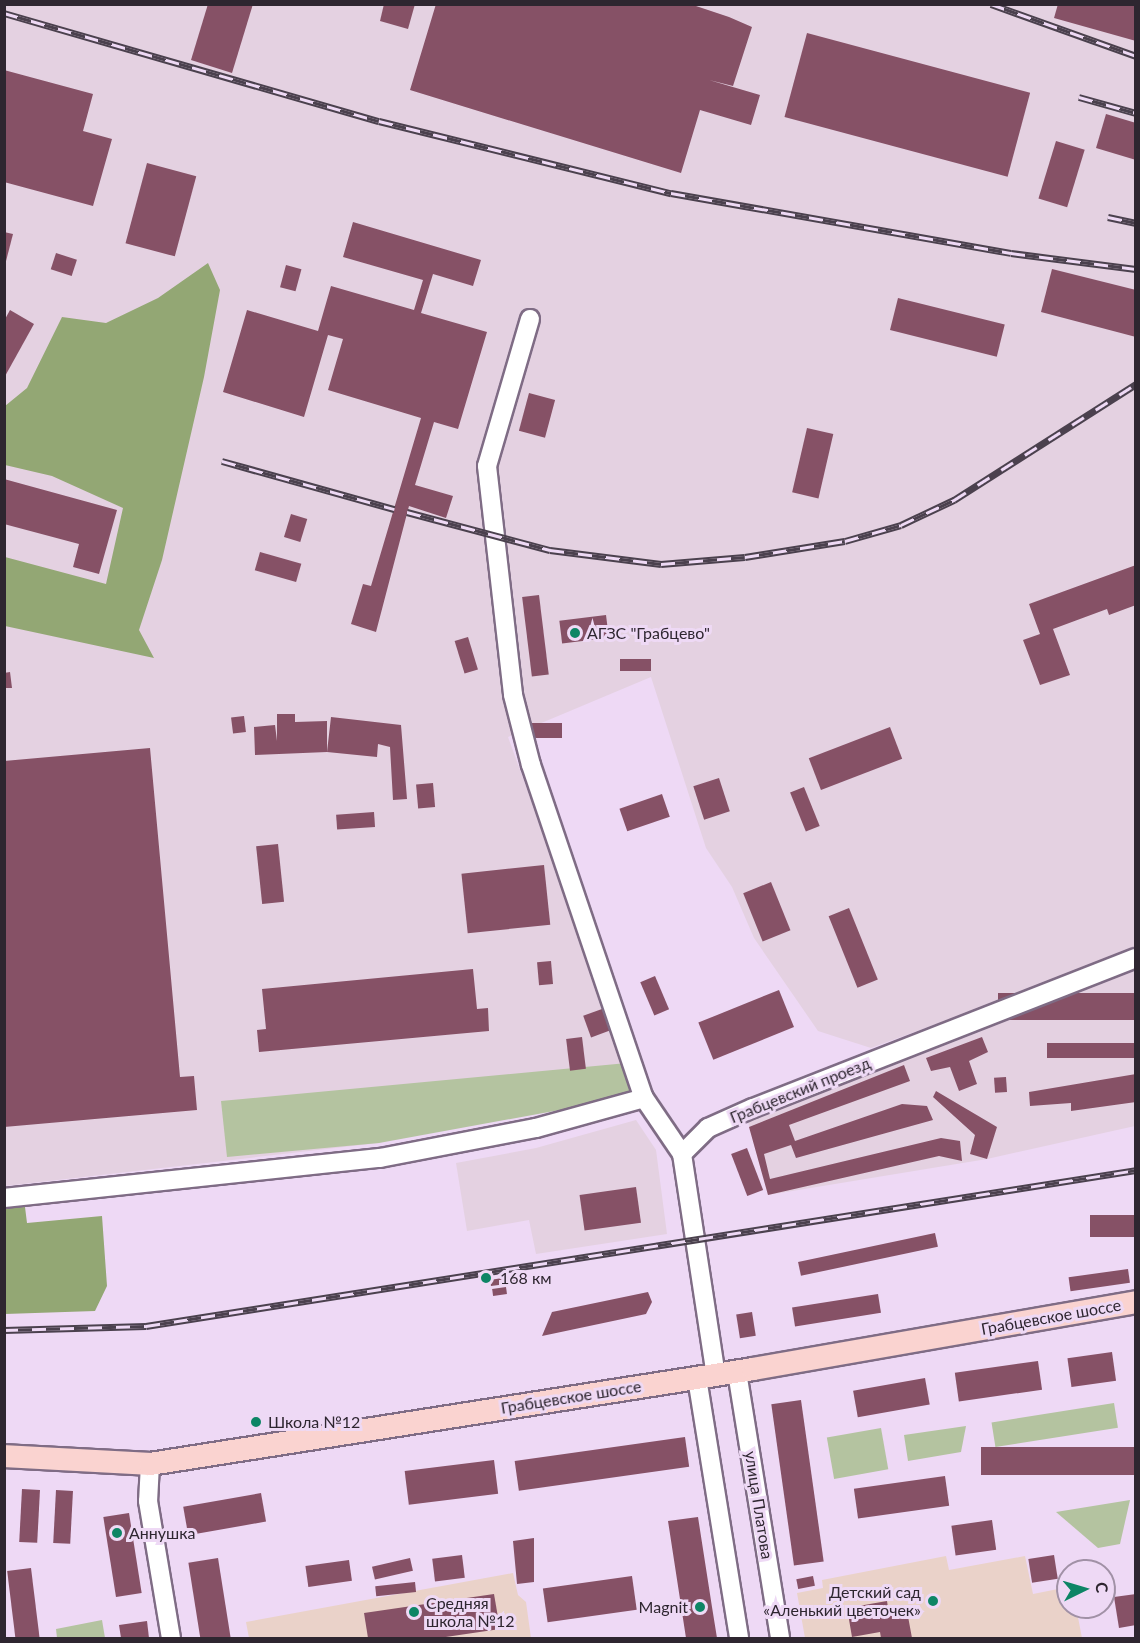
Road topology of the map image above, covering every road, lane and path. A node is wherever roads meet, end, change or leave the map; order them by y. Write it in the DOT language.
graph roads {
  1 [pos="530,319"];
  2 [pos="1136,958"];
  3 [pos="644,1098"];
  4 [pos="682,1154"];
  5 [pos="4,1198"];
  6 [pos="1136,1302"];
  7 [pos="716,1375"];
  8 [pos="4,1456"];
  9 [pos="150,1464"];
  10 [pos="171,1638"];
  11 [pos="739,1638"];
  12 [pos="780,1638"];
  1 -- 3 [label="street"];
  2 -- 4 [label="street, Грабцевский проезд"];
  3 -- 4 [label="street"];
  3 -- 5 [label="street"];
  4 -- 7 [label="street"];
  6 -- 7 [label="main road, Грабцевское шоссе"];
  7 -- 9 [label="main road, Грабцевское шоссе"];
  7 -- 11 [label="street"];
  7 -- 12 [label="street, улица Платова"];
  8 -- 9 [label="main road, Грабцевское шоссе"];
  9 -- 10 [label="street"];
}
